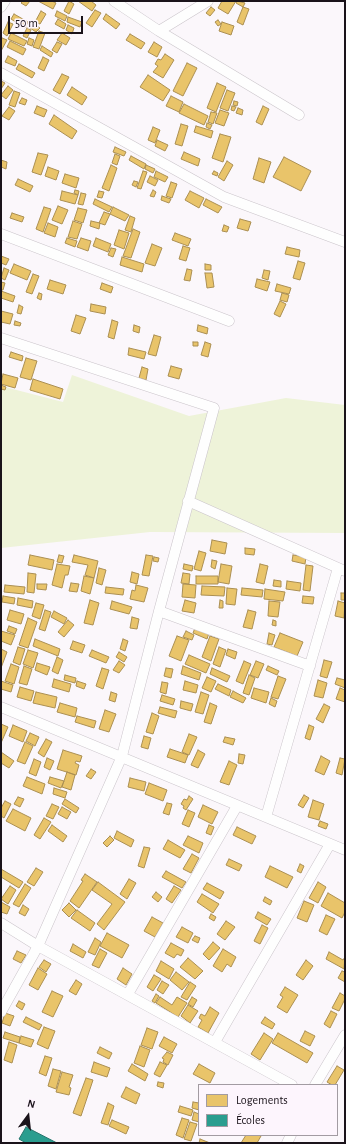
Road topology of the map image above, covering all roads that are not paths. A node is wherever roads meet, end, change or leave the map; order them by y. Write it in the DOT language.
graph roads {
  1 [pos="4,1"];
  2 [pos="114,1"];
  3 [pos="208,1"];
  4 [pos="1,8"];
  5 [pos="159,31"];
  6 [pos="1,73"];
  7 [pos="299,115"];
  8 [pos="1,234"];
  9 [pos="345,242"];
  10 [pos="229,321"];
  11 [pos="1,338"];
  12 [pos="188,501"];
  13 [pos="342,569"];
  14 [pos="159,611"];
  15 [pos="310,666"];
  16 [pos="1,707"];
  17 [pos="122,756"];
  18 [pos="237,806"];
  19 [pos="266,817"];
  20 [pos="330,844"];
  21 [pos="345,850"];
  22 [pos="1,923"];
  23 [pos="38,946"];
  24 [pos="128,994"];
  25 [pos="1,1012"];
  26 [pos="345,1035"];
  27 [pos="215,1042"];
  28 [pos="290,1084"];
  29 [pos="316,1084"];
  1 -- 4 [label="street"];
  2 -- 5 [label="street"];
  3 -- 5 [label="street"];
  5 -- 7 [label="street"];
  6 -- 9 [label="street"];
  8 -- 10 [label="street"];
  11 -- 12 [label="street"];
  12 -- 13 [label="street"];
  12 -- 14 [label="street"];
  13 -- 15 [label="street"];
  14 -- 15 [label="street"];
  14 -- 17 [label="street"];
  15 -- 19 [label="street"];
  16 -- 17 [label="street"];
  17 -- 18 [label="street"];
  17 -- 23 [label="street"];
  18 -- 19 [label="street"];
  18 -- 24 [label="street"];
  19 -- 20 [label="street"];
  20 -- 21 [label="street"];
  20 -- 27 [label="street"];
  22 -- 23 [label="street"];
  23 -- 24 [label="street"];
  23 -- 25 [label="street"];
  24 -- 27 [label="street"];
  26 -- 29 [label="street"];
  27 -- 28 [label="street"];
}
